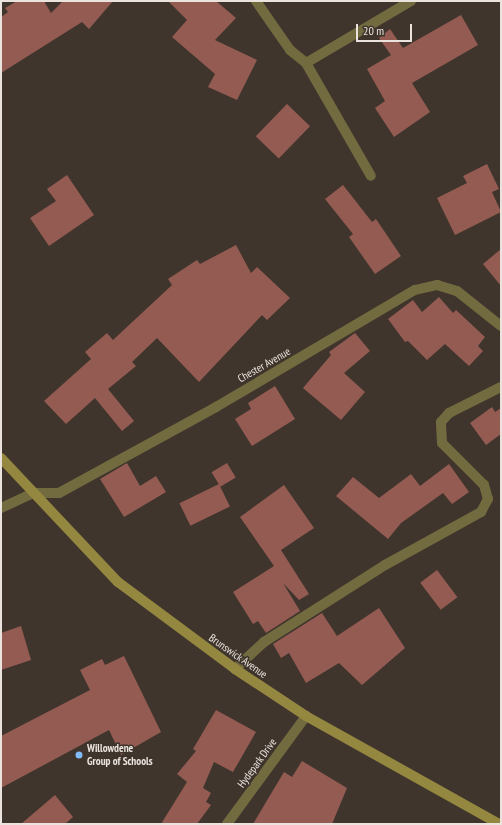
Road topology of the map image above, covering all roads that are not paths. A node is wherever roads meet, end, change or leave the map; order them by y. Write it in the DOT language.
graph roads {
  1 [pos="256,1"];
  2 [pos="411,1"];
  3 [pos="306,63"];
  4 [pos="371,176"];
  5 [pos="501,326"];
  6 [pos="501,387"];
  7 [pos="1,458"];
  8 [pos="33,493"];
  9 [pos="1,508"];
  10 [pos="235,669"];
  11 [pos="306,716"];
  12 [pos="227,824"];
  13 [pos="499,824"];
  1 -- 3 [label="street"];
  2 -- 3 [label="street"];
  3 -- 4 [label="street"];
  5 -- 8 [label="street, Chester Avenue"];
  6 -- 10 [label="street"];
  7 -- 8 [label="main road, Brunswick Avenue"];
  8 -- 9 [label="street"];
  8 -- 10 [label="main road, Brunswick Avenue"];
  10 -- 11 [label="main road, Brunswick Avenue"];
  11 -- 12 [label="street, Hydepark Drive"];
  11 -- 13 [label="main road, Brunswick Avenue"];
}
